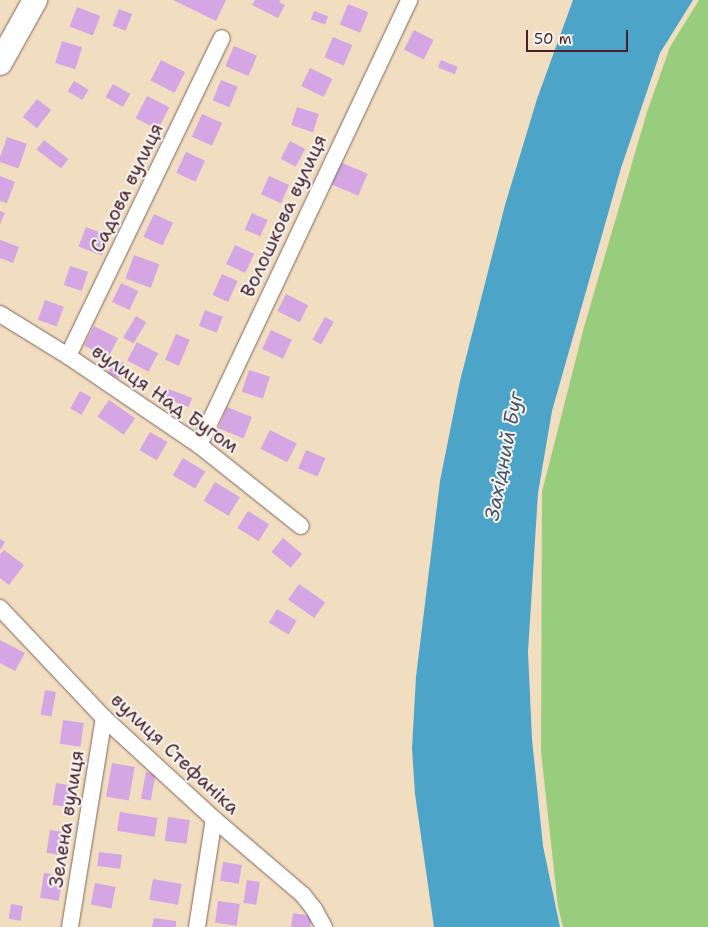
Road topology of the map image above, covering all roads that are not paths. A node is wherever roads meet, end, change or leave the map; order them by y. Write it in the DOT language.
graph roads {
  1 [pos="35,0"];
  2 [pos="408,3"];
  3 [pos="222,38"];
  4 [pos="0,63"];
  5 [pos="0,314"];
  6 [pos="68,356"];
  7 [pos="199,445"];
  8 [pos="300,526"];
  9 [pos="0,608"];
  10 [pos="104,718"];
  11 [pos="214,819"];
  12 [pos="70,927"];
  13 [pos="197,927"];
  14 [pos="324,927"];
  1 -- 4 [label="street"];
  2 -- 7 [label="street, Волошкова вулиця"];
  3 -- 6 [label="street, Садова вулиця"];
  5 -- 6 [label="street, вулиця Над Бугом"];
  6 -- 7 [label="street, вулиця Над Бугом"];
  7 -- 8 [label="street, вулиця Над Бугом"];
  9 -- 10 [label="street, вулиця Стефаніка"];
  10 -- 11 [label="street, вулиця Стефаніка"];
  10 -- 12 [label="street, Зелена вулиця"];
  11 -- 13 [label="street"];
  11 -- 14 [label="street, вулиця Стефаніка"];
}
